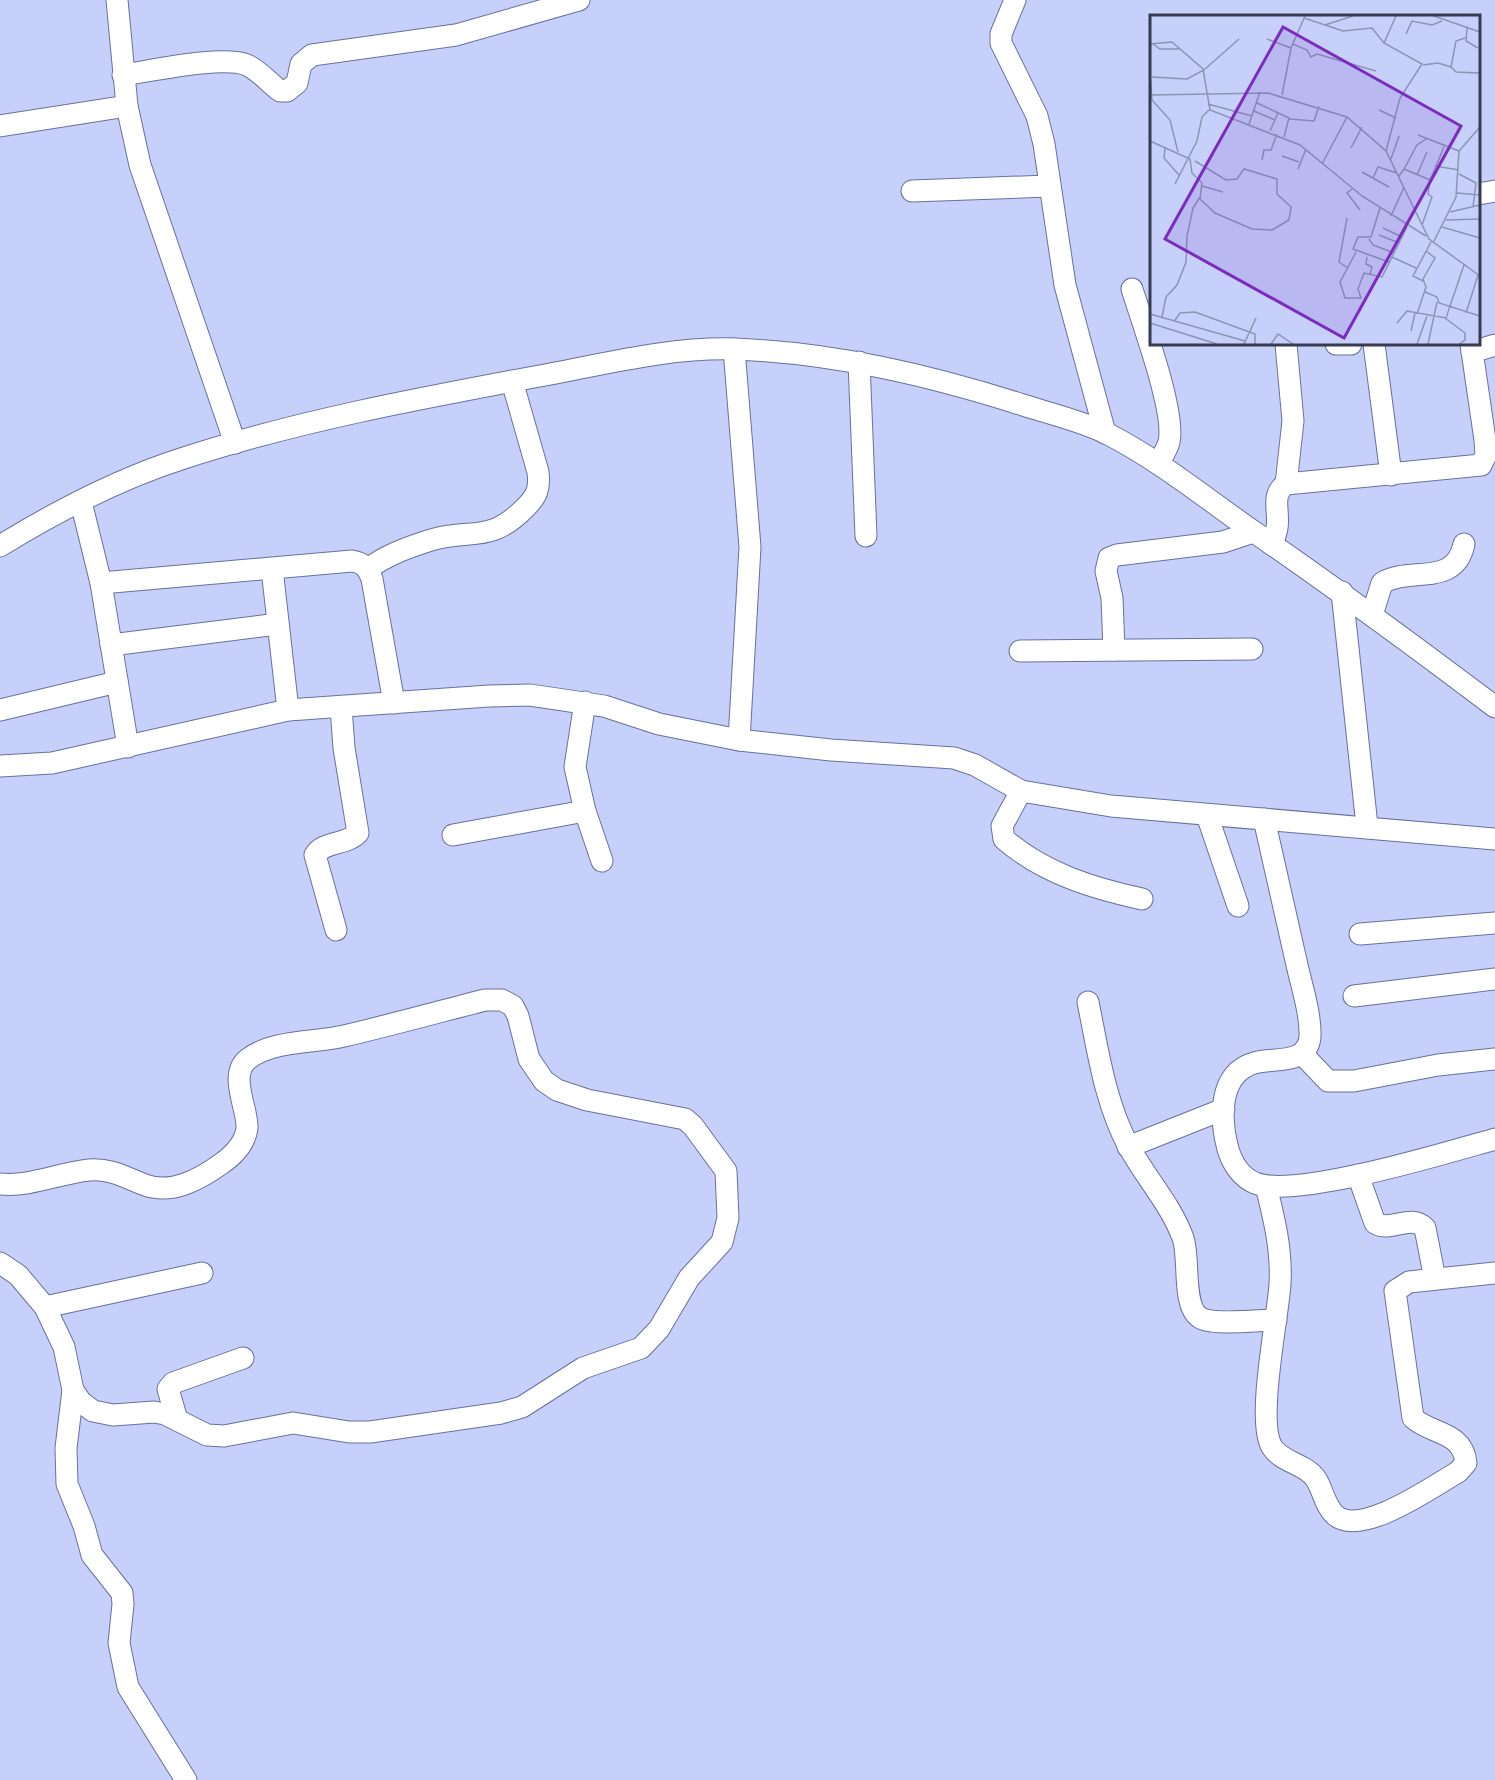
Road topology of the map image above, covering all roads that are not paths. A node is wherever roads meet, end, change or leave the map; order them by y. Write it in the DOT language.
graph roads {
  1 [pos="117,0"];
  2 [pos="579,0"];
  3 [pos="1015,0"];
  4 [pos="123,75"];
  5 [pos="127,106"];
  6 [pos="0,126"];
  7 [pos="1049,186"];
  8 [pos="912,191"];
  9 [pos="1495,191"];
  10 [pos="1480,194"];
  11 [pos="1132,289"];
  12 [pos="1286,345"];
  13 [pos="1374,345"];
  14 [pos="1495,345"];
  15 [pos="1472,348"];
  16 [pos="734,349"];
  17 [pos="859,362"];
  18 [pos="512,381"];
  19 [pos="1105,433"];
  20 [pos="235,443"];
  21 [pos="1159,464"];
  22 [pos="1490,470"];
  23 [pos="1391,475"];
  24 [pos="1286,484"];
  25 [pos="81,502"];
  26 [pos="1253,532"];
  27 [pos="866,536"];
  28 [pos="1272,544"];
  29 [pos="1464,544"];
  30 [pos="0,546"];
  31 [pos="272,569"];
  32 [pos="368,569"];
  33 [pos="101,583"];
  34 [pos="1342,592"];
  35 [pos="1372,615"];
  36 [pos="278,624"];
  37 [pos="111,645"];
  38 [pos="1252,649"];
  39 [pos="1114,650"];
  40 [pos="1020,651"];
  41 [pos="117,682"];
  42 [pos="585,702"];
  43 [pos="394,703"];
  44 [pos="341,707"];
  45 [pos="1495,707"];
  46 [pos="0,710"];
  47 [pos="288,710"];
  48 [pos="739,740"];
  49 [pos="128,747"];
  50 [pos="0,766"];
  51 [pos="1021,791"];
  52 [pos="585,811"];
  53 [pos="1207,815"];
  54 [pos="1264,819"];
  55 [pos="1367,826"];
  56 [pos="453,835"];
  57 [pos="1495,839"];
  58 [pos="602,861"];
  59 [pos="1142,899"];
  60 [pos="1238,906"];
  61 [pos="1495,923"];
  62 [pos="336,930"];
  63 [pos="1360,934"];
  64 [pos="1495,979"];
  65 [pos="1354,996"];
  66 [pos="1088,1002"];
  67 [pos="1307,1059"];
  68 [pos="1495,1059"];
  69 [pos="1224,1108"];
  70 [pos="1495,1139"];
  71 [pos="1128,1147"];
  72 [pos="1358,1175"];
  73 [pos="0,1184"];
  74 [pos="1266,1186"];
  75 [pos="0,1263"];
  76 [pos="202,1273"];
  77 [pos="1495,1273"];
  78 [pos="1435,1279"];
  79 [pos="45,1307"];
  80 [pos="1276,1320"];
  81 [pos="243,1358"];
  82 [pos="74,1390"];
  83 [pos="177,1420"];
  84 [pos="186,1780"];
  1 -- 4 [label="street"];
  2 -- 4 [label="street"];
  3 -- 7 [label="street"];
  4 -- 5 [label="street"];
  5 -- 6 [label="street"];
  5 -- 20 [label="street"];
  7 -- 8 [label="street"];
  7 -- 19 [label="street"];
  9 -- 10 [label="street"];
  11 -- 21 [label="street"];
  12 -- 24 [label="street"];
  13 -- 23 [label="street"];
  14 -- 15 [label="street"];
  15 -- 22 [label="street"];
  16 -- 17 [label="street"];
  16 -- 18 [label="street"];
  16 -- 48 [label="street"];
  17 -- 19 [label="street"];
  17 -- 27 [label="street"];
  18 -- 20 [label="street"];
  18 -- 32 [label="street"];
  19 -- 21 [label="street"];
  20 -- 25 [label="street"];
  21 -- 26 [label="street"];
  22 -- 23 [label="street"];
  23 -- 24 [label="street"];
  24 -- 28 [label="street"];
  25 -- 30 [label="street"];
  25 -- 33 [label="street"];
  26 -- 28 [label="street"];
  26 -- 39 [label="street"];
  28 -- 34 [label="street"];
  29 -- 35 [label="street"];
  31 -- 32 [label="street"];
  31 -- 33 [label="street"];
  31 -- 36 [label="street"];
  32 -- 43 [label="street"];
  33 -- 37 [label="street"];
  34 -- 35 [label="street"];
  34 -- 55 [label="street"];
  35 -- 45 [label="street"];
  36 -- 37 [label="street"];
  36 -- 47 [label="street"];
  37 -- 41 [label="street"];
  38 -- 39 [label="street"];
  39 -- 40 [label="street"];
  41 -- 46 [label="street"];
  41 -- 49 [label="street"];
  42 -- 43 [label="street"];
  42 -- 48 [label="street"];
  42 -- 52 [label="street"];
  43 -- 44 [label="street"];
  44 -- 47 [label="street"];
  44 -- 62 [label="street"];
  47 -- 49 [label="street"];
  48 -- 51 [label="street"];
  49 -- 50 [label="street"];
  51 -- 53 [label="street"];
  51 -- 59 [label="street"];
  52 -- 56 [label="street"];
  52 -- 58 [label="street"];
  53 -- 54 [label="street"];
  53 -- 60 [label="street"];
  54 -- 55 [label="street"];
  54 -- 69 [label="street"];
  55 -- 57 [label="street"];
  61 -- 63 [label="street"];
  64 -- 65 [label="street"];
  66 -- 71 [label="street"];
  67 -- 68 [label="street"];
  69 -- 71 [label="street"];
  69 -- 74 [label="street"];
  70 -- 72 [label="street"];
  71 -- 80 [label="street"];
  72 -- 74 [label="street"];
  72 -- 78 [label="street"];
  73 -- 83 [label="street"];
  74 -- 80 [label="street"];
  75 -- 79 [label="street"];
  76 -- 79 [label="street"];
  77 -- 78 [label="street"];
  78 -- 80 [label="street"];
  79 -- 82 [label="street"];
  81 -- 83 [label="street"];
  82 -- 83 [label="street"];
  82 -- 84 [label="street"];
}
